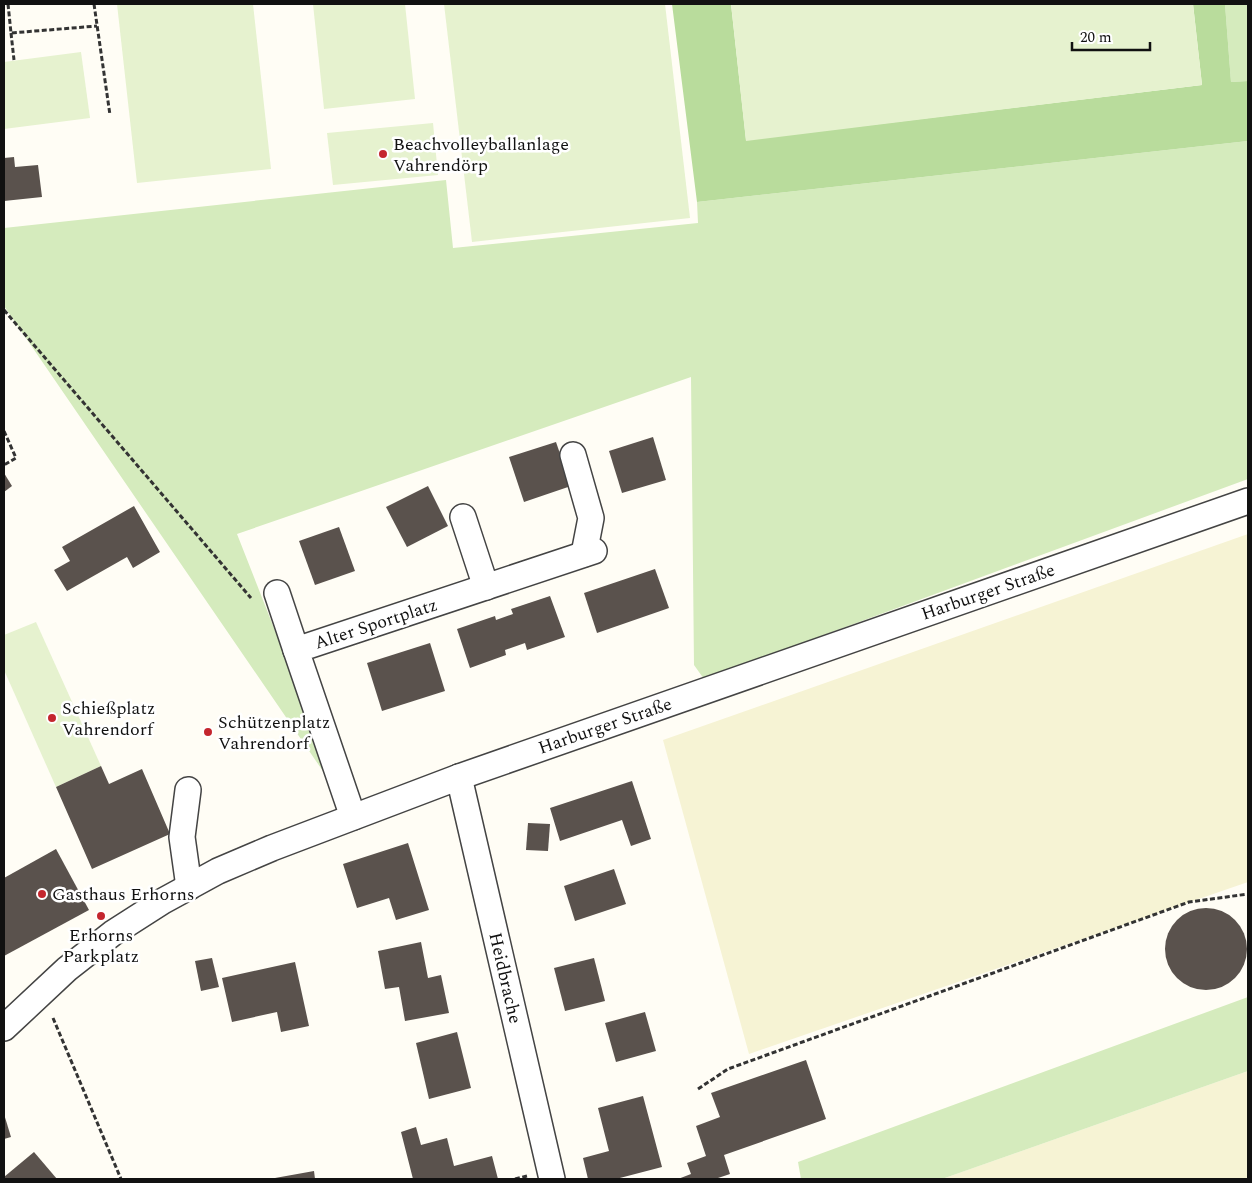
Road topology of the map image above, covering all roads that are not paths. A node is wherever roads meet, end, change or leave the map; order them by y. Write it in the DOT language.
graph roads {
  1 [pos="573,455"];
  2 [pos="1248,500"];
  3 [pos="462,517"];
  4 [pos="486,587"];
  5 [pos="277,593"];
  6 [pos="296,650"];
  7 [pos="459,777"];
  8 [pos="188,790"];
  9 [pos="353,818"];
  10 [pos="189,887"];
  11 [pos="4,1028"];
  12 [pos="552,1179"];
  1 -- 4 [label="street, Alter Sportplatz"];
  2 -- 7 [label="street, Harburger Straße"];
  3 -- 4 [label="street"];
  4 -- 6 [label="street, Alter Sportplatz"];
  5 -- 6 [label="street"];
  6 -- 9 [label="street, Alter Sportplatz"];
  7 -- 9 [label="street, Harburger Straße"];
  7 -- 12 [label="street, Heidbrache"];
  8 -- 10 [label="street"];
  9 -- 10 [label="street, Harburger Straße"];
  10 -- 11 [label="street, Harburger Straße"];
}
